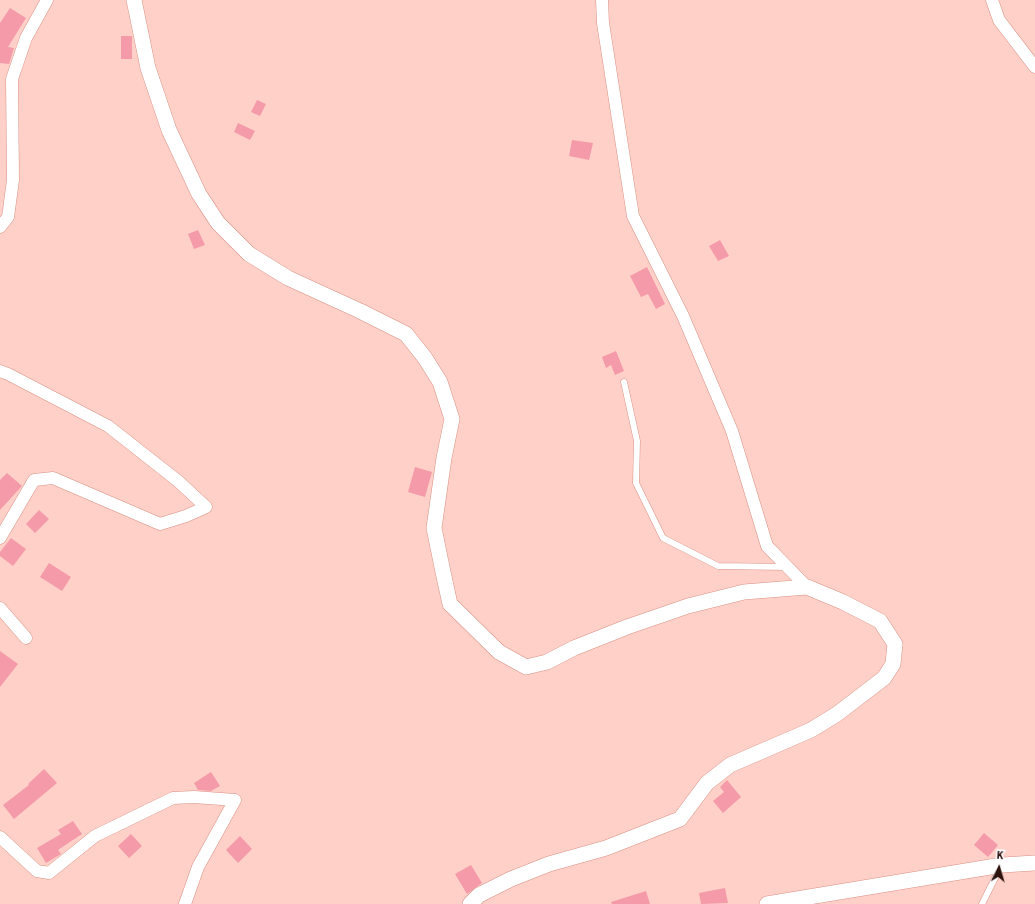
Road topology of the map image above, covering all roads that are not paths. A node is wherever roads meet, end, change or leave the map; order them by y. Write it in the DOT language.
graph roads {
  1 [pos="46,0"];
  2 [pos="134,0"];
  3 [pos="602,0"];
  4 [pos="992,0"];
  5 [pos="1035,67"];
  6 [pos="0,227"];
  7 [pos="0,372"];
  8 [pos="624,382"];
  9 [pos="0,538"];
  10 [pos="788,567"];
  11 [pos="807,587"];
  12 [pos="0,608"];
  13 [pos="26,638"];
  14 [pos="0,837"];
  15 [pos="1035,863"];
  16 [pos="1002,865"];
  17 [pos="787,902"];
  18 [pos="185,904"];
  19 [pos="470,904"];
  20 [pos="767,904"];
  21 [pos="982,904"];
  1 -- 6 [label="street"];
  2 -- 11 [label="street"];
  3 -- 10 [label="street"];
  4 -- 5 [label="street"];
  7 -- 9 [label="street"];
  8 -- 10 [label="lane"];
  10 -- 11 [label="street"];
  11 -- 19 [label="street"];
  12 -- 13 [label="street"];
  14 -- 18 [label="street"];
  15 -- 16 [label="street"];
  16 -- 17 [label="street"];
  16 -- 21 [label="lane"];
  17 -- 20 [label="street"];
}
